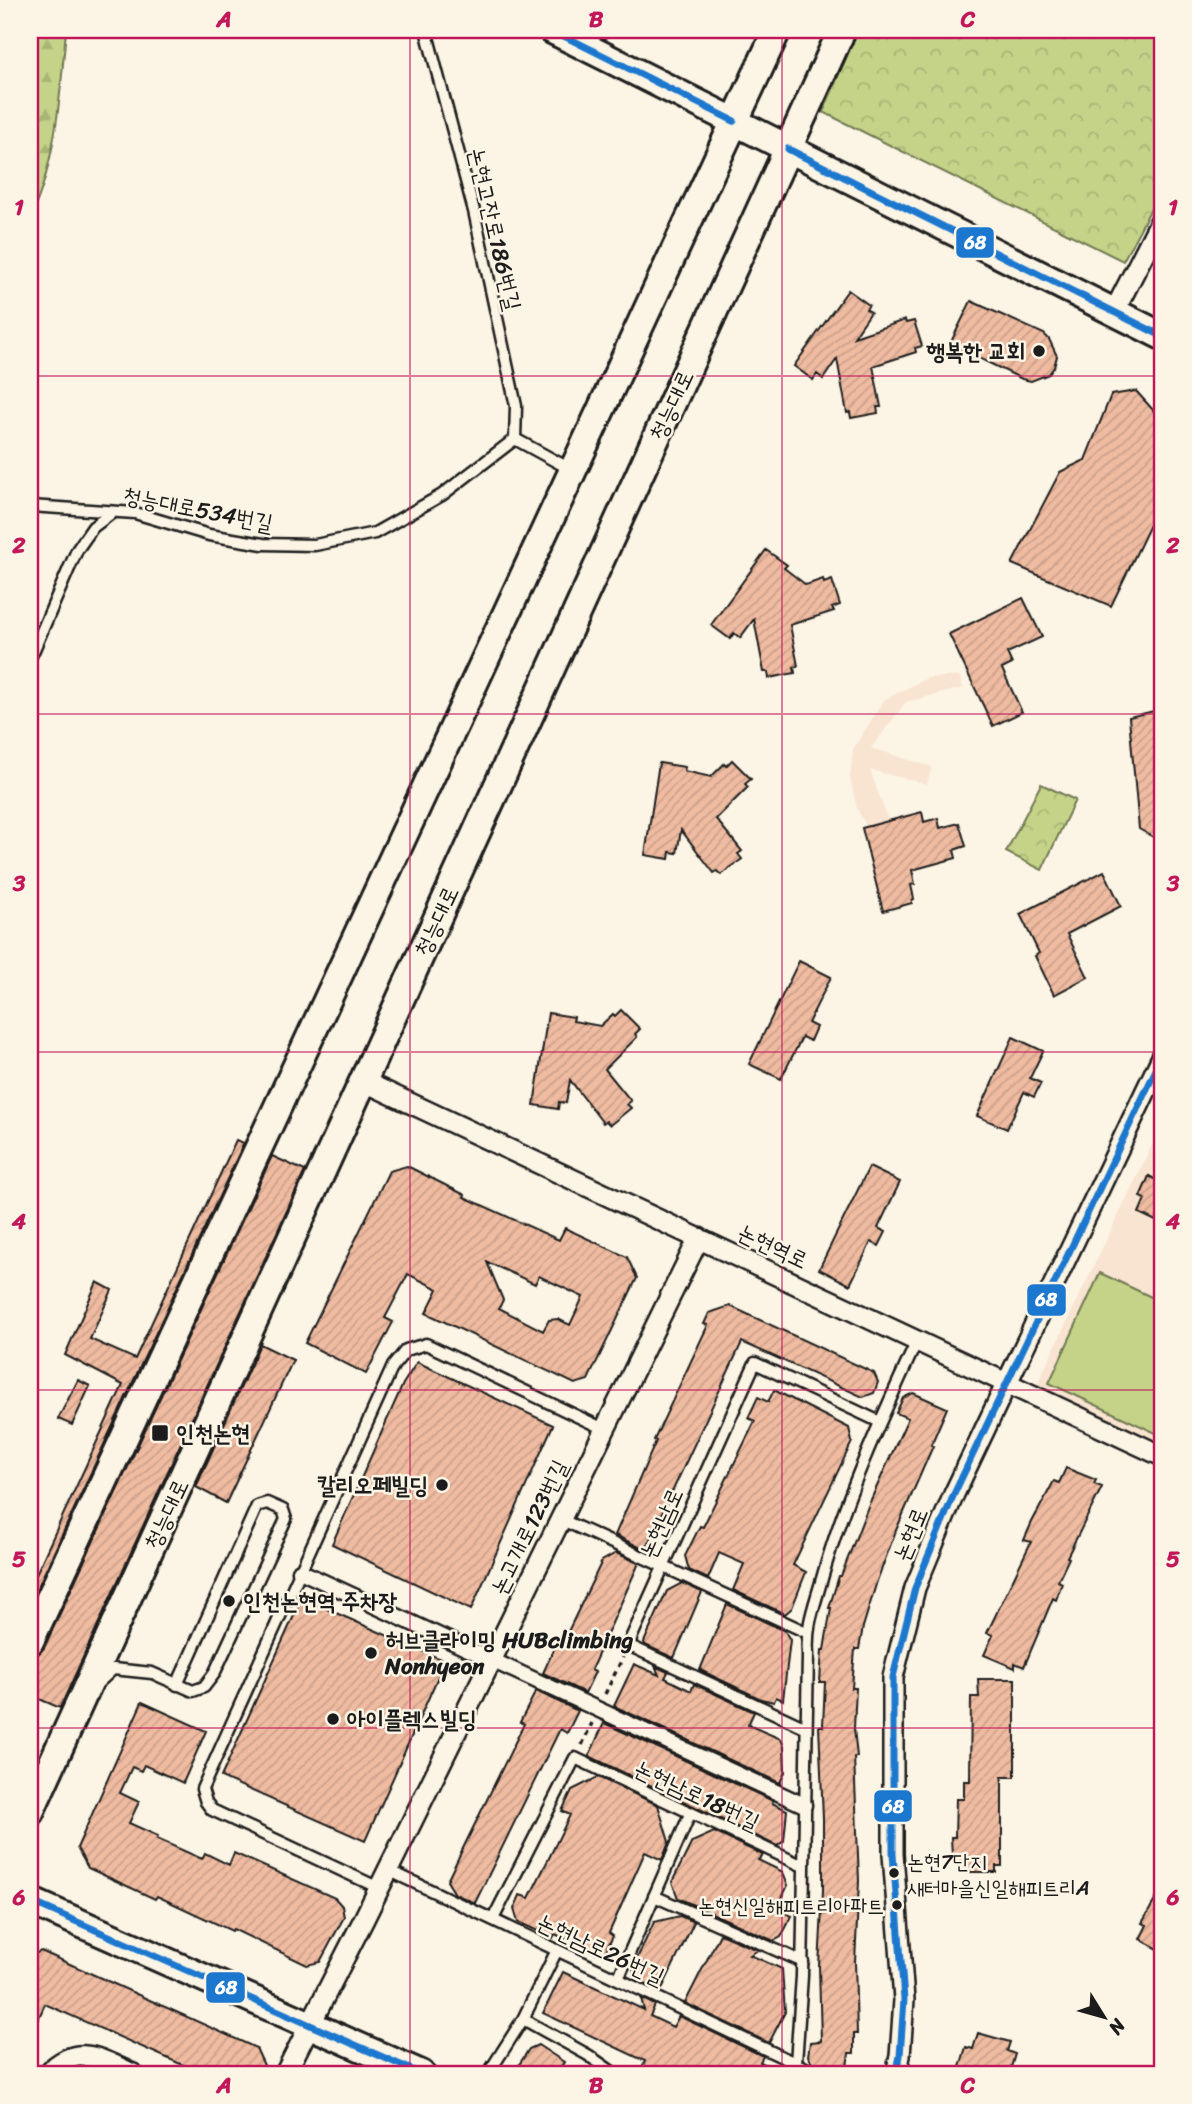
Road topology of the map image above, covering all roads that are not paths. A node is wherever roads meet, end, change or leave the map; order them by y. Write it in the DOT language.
graph roads {
  1 [pos="426,30"];
  2 [pos="552,30"];
  3 [pos="777,30"];
  4 [pos="842,30"];
  5 [pos="734,121"];
  6 [pos="788,149"];
  7 [pos="1162,218"];
  8 [pos="1114,312"];
  9 [pos="1162,336"];
  10 [pos="515,439"];
  11 [pos="573,470"];
  12 [pos="30,506"];
  13 [pos="113,512"];
  14 [pos="33,653"];
  15 [pos="1162,1057"];
  16 [pos="363,1081"];
  17 [pos="699,1238"];
  18 [pos="917,1341"];
  19 [pos="1007,1383"];
  20 [pos="880,1422"];
  21 [pos="604,1429"];
  22 [pos="1162,1455"];
  23 [pos="560,1520"];
  24 [pos="663,1567"];
  25 [pos="300,1571"];
  26 [pos="806,1632"];
  27 [pos="30,1641"];
  28 [pos="492,1659"];
  29 [pos="177,1685"];
  30 [pos="83,1696"];
  31 [pos="806,1728"];
  32 [pos="804,1805"];
  33 [pos="30,1812"];
  34 [pos="690,1814"];
  35 [pos="803,1866"];
  36 [pos="384,1879"];
  37 [pos="654,1896"];
  38 [pos="30,1901"];
  39 [pos="493,1919"];
  40 [pos="557,1950"];
  41 [pos="803,1962"];
  42 [pos="618,1979"];
  43 [pos="523,2019"];
  44 [pos="310,2025"];
  45 [pos="796,2063"];
  46 [pos="47,2074"];
  47 [pos="133,2074"];
  48 [pos="285,2074"];
  49 [pos="421,2074"];
  50 [pos="488,2074"];
  51 [pos="615,2074"];
  52 [pos="794,2074"];
  53 [pos="818,2074"];
  54 [pos="896,2074"];
  1 -- 10 [label="lane, 논현고잔로186번길"];
  2 -- 5 [label="main road"];
  3 -- 5 [label="main road"];
  4 -- 6 [label="main road, 청능대로"];
  5 -- 6 [label="main road"];
  5 -- 11 [label="main road"];
  6 -- 8 [label="main road"];
  6 -- 16 [label="main road, 청능대로"];
  7 -- 8 [label="street"];
  8 -- 9 [label="main road"];
  10 -- 11 [label="lane"];
  10 -- 13 [label="lane, 청능대로534번길"];
  11 -- 27 [label="main road"];
  12 -- 13 [label="lane, 청능대로534번길"];
  13 -- 14 [label="lane"];
  15 -- 19 [label="street, 논현로"];
  16 -- 17 [label="street, 논현역로"];
  16 -- 30 [label="main road, 청능대로"];
  17 -- 18 [label="street, 논현역로"];
  17 -- 21 [label="street, 논고개로123번길"];
  18 -- 19 [label="street, 논현역로"];
  18 -- 20 [label="lane"];
  19 -- 22 [label="street, 논현역로"];
  19 -- 54 [label="street, 논현로"];
  20 -- 24 [label="lane, 논현남로"];
  20 -- 26 [label="lane"];
  21 -- 23 [label="street, 논고개로123번길"];
  21 -- 25 [label="lane, 논현남로26번길"];
  23 -- 24 [label="lane"];
  23 -- 28 [label="street, 논고개로123번길"];
  24 -- 26 [label="lane"];
  24 -- 31 [label="lane, 논현남로"];
  25 -- 28 [label="street"];
  25 -- 36 [label="lane, 논현남로26번길"];
  26 -- 31 [label="lane"];
  28 -- 32 [label="street"];
  28 -- 36 [label="street, 논고개로123번길"];
  29 -- 29 [label="lane"];
  29 -- 30 [label="lane"];
  30 -- 33 [label="main road, 청능대로"];
  31 -- 32 [label="lane"];
  32 -- 35 [label="lane"];
  34 -- 35 [label="lane, 논현남로18번길"];
  34 -- 37 [label="lane"];
  34 -- 39 [label="lane, 논현남로18번길"];
  35 -- 41 [label="lane"];
  36 -- 39 [label="lane, 논현남로26번길"];
  36 -- 44 [label="street, 논고개로123번길"];
  37 -- 41 [label="lane"];
  37 -- 42 [label="lane"];
  38 -- 44 [label="main road"];
  39 -- 40 [label="lane, 논현남로26번길"];
  40 -- 42 [label="lane, 논현남로26번길"];
  40 -- 43 [label="lane"];
  41 -- 45 [label="lane"];
  42 -- 45 [label="lane, 논현남로26번길"];
  43 -- 50 [label="lane"];
  43 -- 51 [label="lane"];
  44 -- 48 [label="street, 논고개로123번길"];
  44 -- 49 [label="main road"];
  45 -- 52 [label="lane"];
  45 -- 53 [label="lane, 논현남로26번길"];
  46 -- 47 [label="street"];
}
